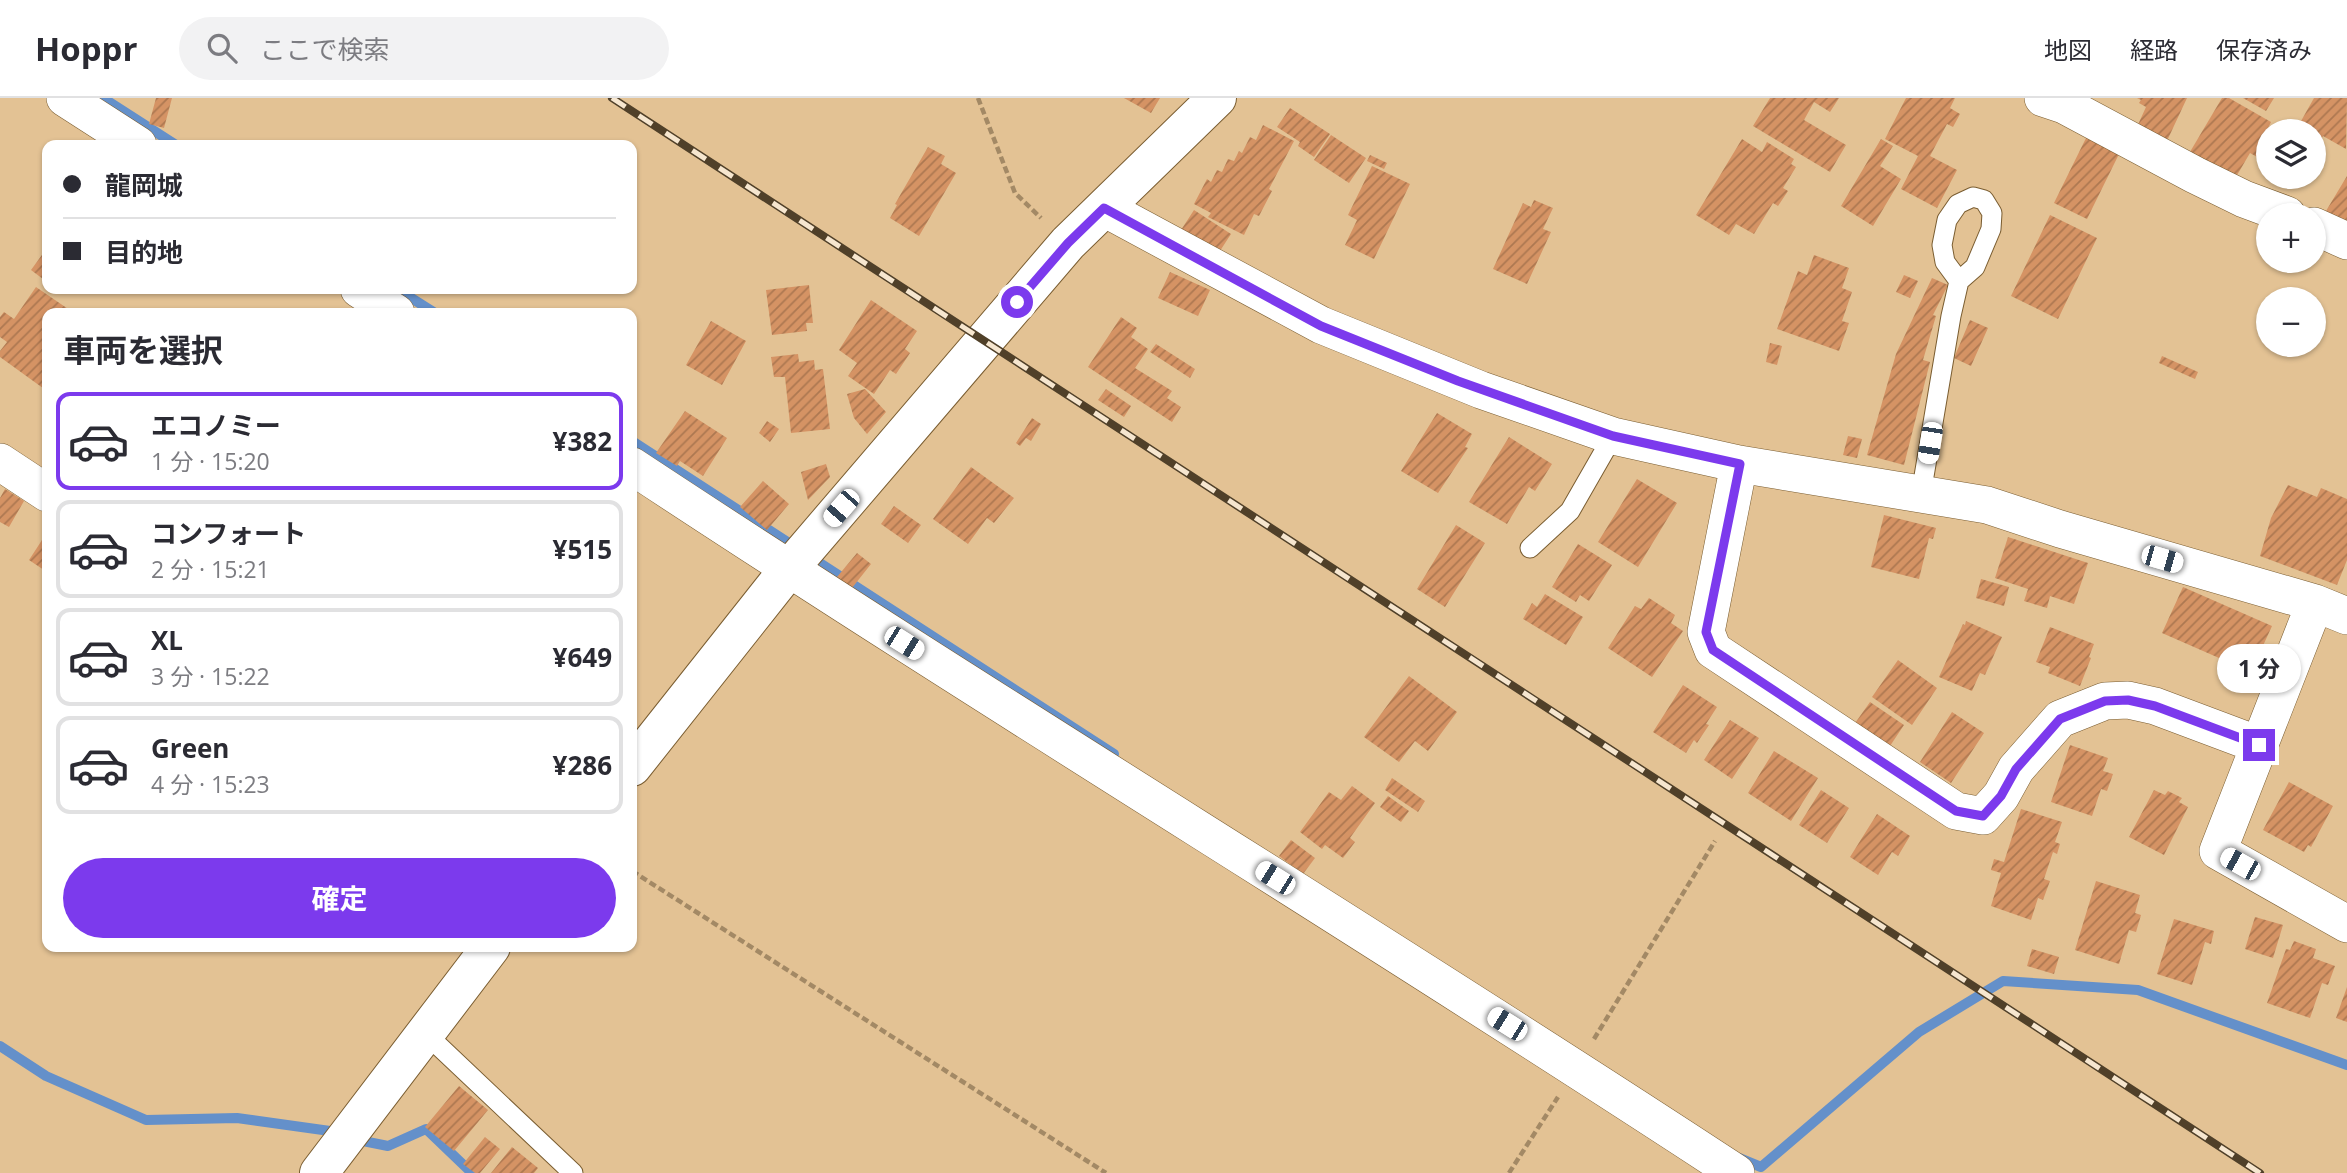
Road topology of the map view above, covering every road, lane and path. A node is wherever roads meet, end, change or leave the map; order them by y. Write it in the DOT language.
graph roads {
  1 [pos="65,98"];
  2 [pos="978,98"];
  3 [pos="2043,98"];
  4 [pos="1211,100"];
  5 [pos="130,140"];
  6 [pos="2258,203"];
  7 [pos="1104,208"];
  8 [pos="2326,231"];
  9 [pos="2347,241"];
  10 [pos="1068,243"];
  11 [pos="1959,281"];
  12 [pos="367,294"];
  13 [pos="388,308"];
  14 [pos="1613,436"];
  15 [pos="0,462"];
  16 [pos="1740,464"];
  17 [pos="637,469"];
  18 [pos="42,490"];
  19 [pos="1921,494"];
  20 [pos="1530,548"];
  21 [pos="788,570"];
  22 [pos="2331,609"];
  23 [pos="2259,745"];
  24 [pos="637,762"];
  25 [pos="1716,841"];
  26 [pos="637,874"];
  27 [pos="2347,924"];
  28 [pos="487,952"];
  29 [pos="424,1032"];
  30 [pos="1576,1068"];
  31 [pos="319,1173"];
  32 [pos="573,1173"];
  33 [pos="1106,1173"];
  34 [pos="1509,1173"];
  35 [pos="1736,1173"];
  1 -- 5 [label="street"];
  2 -- 10 [label="path"];
  3 -- 6 [label="street"];
  4 -- 7 [label="street"];
  7 -- 10 [label="street"];
  7 -- 14 [label="street"];
  8 -- 9 [label="street"];
  10 -- 21 [label="street"];
  11 -- 19 [label="lane"];
  12 -- 13 [label="street"];
  14 -- 16 [label="street"];
  14 -- 20 [label="lane"];
  15 -- 18 [label="street"];
  16 -- 19 [label="street"];
  16 -- 23 [label="street"];
  17 -- 21 [label="street"];
  19 -- 22 [label="street"];
  21 -- 24 [label="street"];
  21 -- 30 [label="street"];
  22 -- 23 [label="street"];
  23 -- 27 [label="street"];
  25 -- 30 [label="path"];
  26 -- 33 [label="path"];
  28 -- 29 [label="street"];
  29 -- 31 [label="street"];
  29 -- 32 [label="lane"];
  30 -- 34 [label="path"];
  30 -- 35 [label="street"];
}
